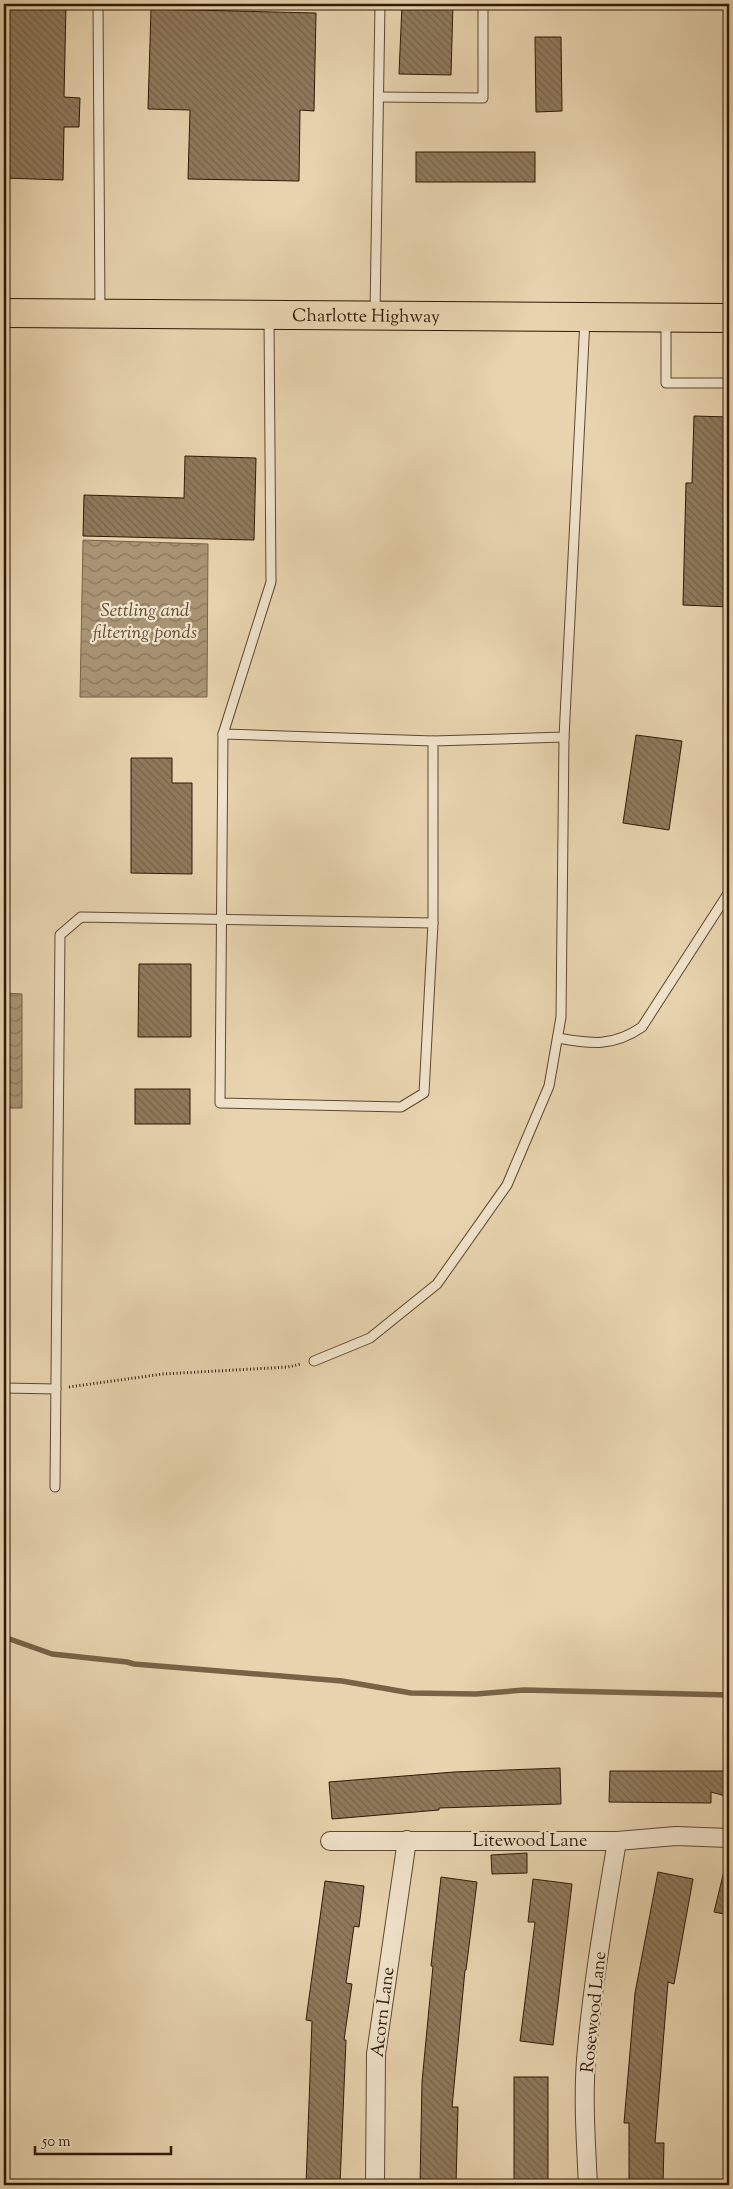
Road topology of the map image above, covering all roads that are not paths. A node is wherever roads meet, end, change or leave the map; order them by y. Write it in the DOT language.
graph roads {
  1 [pos="98,4"];
  2 [pos="380,4"];
  3 [pos="483,4"];
  4 [pos="379,97"];
  5 [pos="4,313"];
  6 [pos="100,314"];
  7 [pos="269,315"];
  8 [pos="375,316"];
  9 [pos="585,318"];
  10 [pos="666,318"];
  11 [pos="729,318"];
  12 [pos="729,383"];
  13 [pos="223,734"];
  14 [pos="564,737"];
  15 [pos="433,741"];
  16 [pos="729,892"];
  17 [pos="222,919"];
  18 [pos="433,923"];
  19 [pos="558,1038"];
  20 [pos="314,1361"];
  21 [pos="4,1388"];
  22 [pos="56,1389"];
  23 [pos="55,1487"];
  24 [pos="729,1838"];
  25 [pos="406,1840"];
  26 [pos="330,1841"];
  27 [pos="618,1841"];
  28 [pos="374,2185"];
  29 [pos="588,2185"];
  1 -- 6 [label="lane"];
  2 -- 4 [label="lane"];
  3 -- 4 [label="lane"];
  4 -- 8 [label="lane"];
  5 -- 6 [label="main road, Charlotte Highway"];
  6 -- 7 [label="main road, Charlotte Highway"];
  7 -- 8 [label="main road, Charlotte Highway"];
  7 -- 13 [label="lane"];
  8 -- 9 [label="main road, Charlotte Highway"];
  9 -- 10 [label="main road, Charlotte Highway"];
  9 -- 14 [label="lane"];
  10 -- 11 [label="main road, Charlotte Highway"];
  10 -- 12 [label="lane"];
  13 -- 15 [label="lane"];
  13 -- 17 [label="lane"];
  14 -- 15 [label="lane"];
  14 -- 19 [label="lane"];
  15 -- 18 [label="lane"];
  16 -- 19 [label="lane"];
  17 -- 18 [label="lane"];
  17 -- 18 [label="lane"];
  17 -- 22 [label="lane"];
  19 -- 20 [label="lane"];
  21 -- 22 [label="lane"];
  22 -- 23 [label="lane"];
  24 -- 27 [label="street, Litewood Lane"];
  25 -- 26 [label="street, Litewood Lane"];
  25 -- 27 [label="street, Litewood Lane"];
  25 -- 28 [label="street, Acorn Lane"];
  27 -- 29 [label="street, Rosewood Lane"];
}
